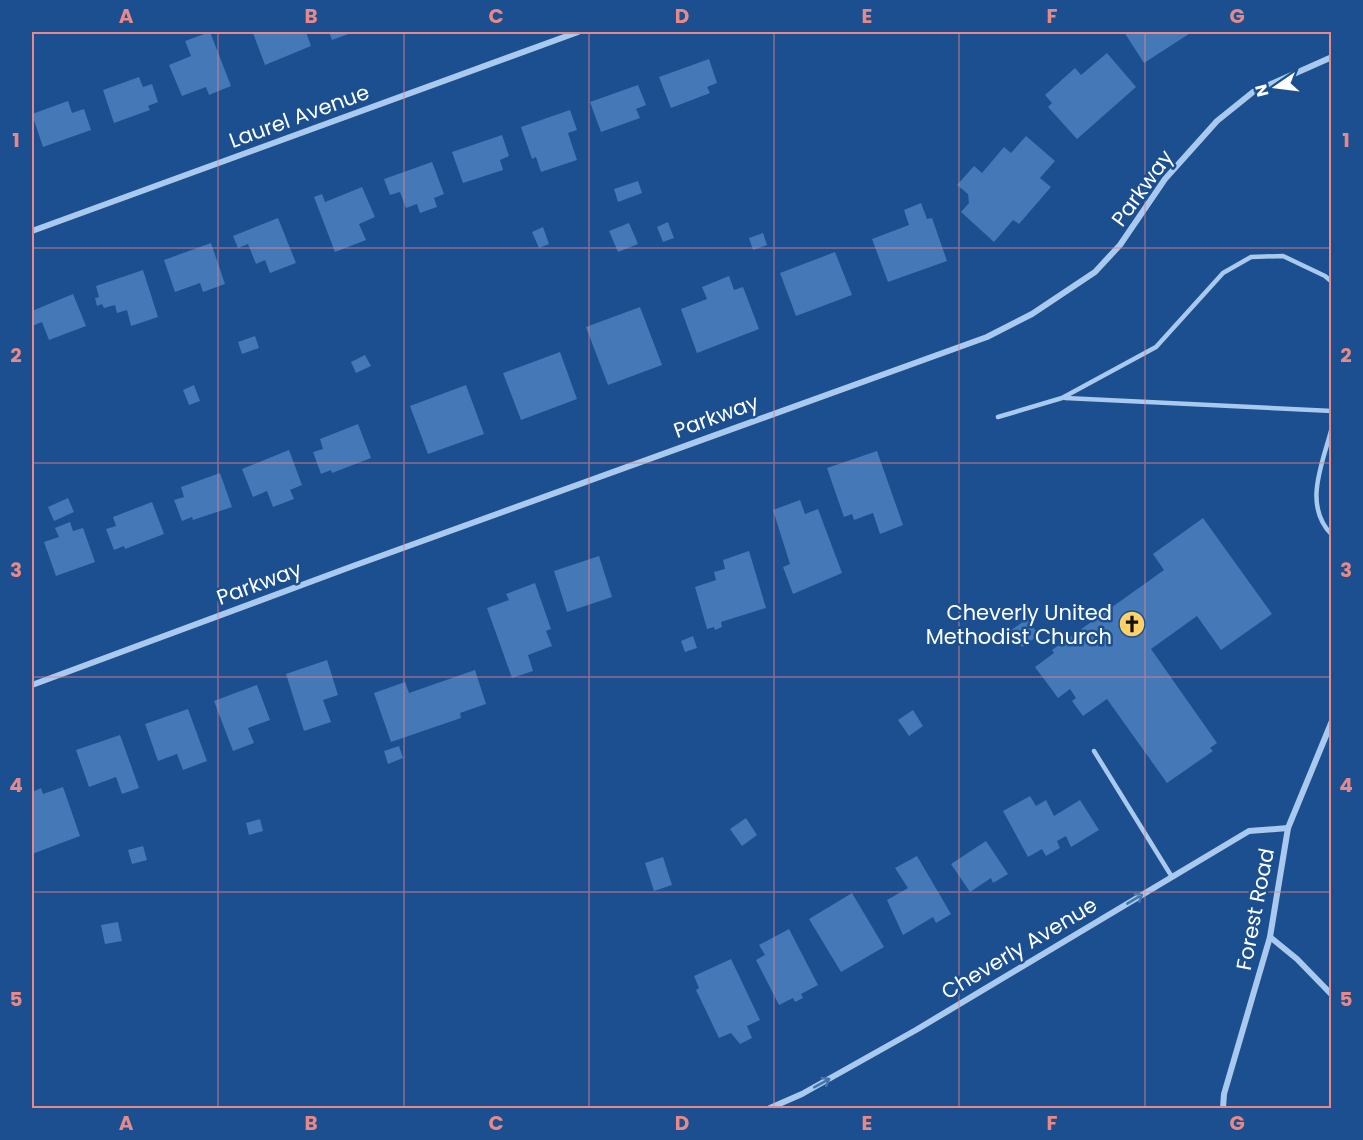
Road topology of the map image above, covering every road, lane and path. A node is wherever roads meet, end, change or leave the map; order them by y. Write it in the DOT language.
graph roads {
  1 [pos="578,32"];
  2 [pos="1332,57"];
  3 [pos="32,231"];
  4 [pos="1332,282"];
  5 [pos="1062,398"];
  6 [pos="1332,411"];
  7 [pos="998,417"];
  8 [pos="1332,427"];
  9 [pos="1332,535"];
  10 [pos="32,685"];
  11 [pos="1332,721"];
  12 [pos="1094,751"];
  13 [pos="1288,828"];
  14 [pos="1172,877"];
  15 [pos="1270,938"];
  16 [pos="1332,995"];
  17 [pos="770,1108"];
  18 [pos="1223,1108"];
  1 -- 3 [label="street, Laurel Avenue"];
  2 -- 10 [label="street, Parkway"];
  4 -- 5 [label="lane"];
  5 -- 6 [label="lane"];
  5 -- 7 [label="lane"];
  8 -- 9 [label="lane"];
  11 -- 13 [label="street, Forest Road"];
  12 -- 14 [label="lane"];
  13 -- 14 [label="street, Cheverly Avenue"];
  13 -- 15 [label="street, Forest Road"];
  17 -- 14 [label="street, Cheverly Avenue, one-way"];
  15 -- 16 [label="street"];
  15 -- 18 [label="street, Forest Road"];
}
